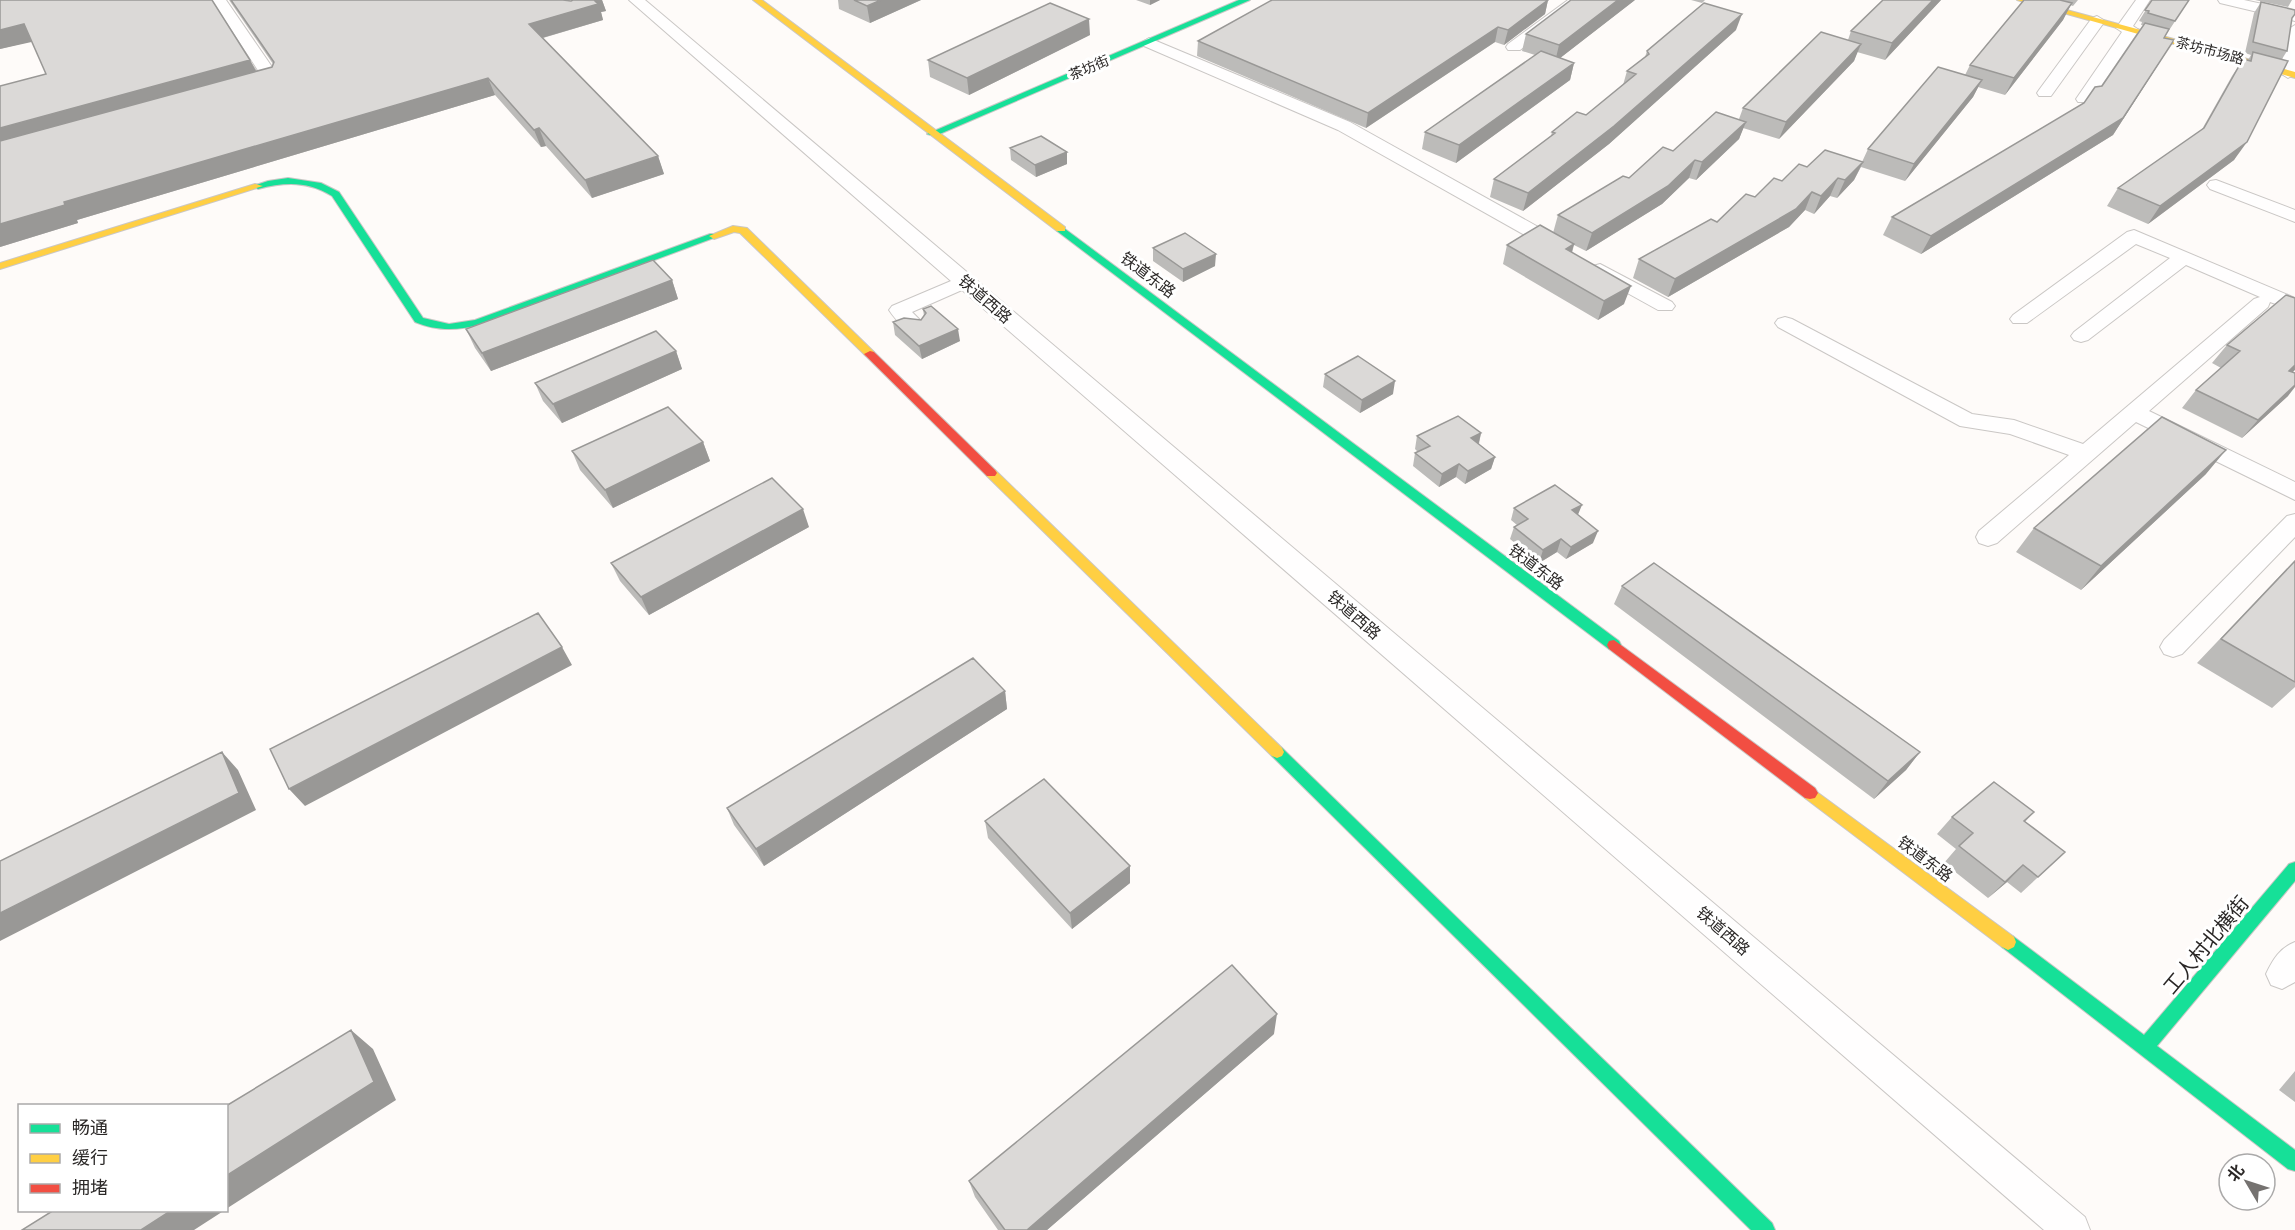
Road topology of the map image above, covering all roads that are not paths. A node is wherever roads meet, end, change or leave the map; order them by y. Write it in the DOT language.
graph roads {
  1 [pos="219,0"];
  2 [pos="636,0"];
  3 [pos="757,0"];
  4 [pos="1246,0"];
  5 [pos="1578,0"];
  6 [pos="2021,0"];
  7 [pos="2144,0"];
  8 [pos="2224,0"];
  9 [pos="2248,3"];
  10 [pos="2295,16"];
  11 [pos="2097,21"];
  12 [pos="2128,29"];
  13 [pos="2295,30"];
  14 [pos="1149,43"];
  15 [pos="1514,47"];
  16 [pos="2292,74"];
  17 [pos="238,89"];
  18 [pos="2045,93"];
  19 [pos="2084,99"];
  20 [pos="932,134"];
  21 [pos="2216,185"];
  22 [pos="2295,216"];
  23 [pos="2184,257"];
  24 [pos="0,266"];
  25 [pos="965,282"];
  26 [pos="2261,303"];
  27 [pos="2295,305"];
  28 [pos="1665,306"];
  29 [pos="2020,319"];
  30 [pos="1785,323"];
  31 [pos="916,326"];
  32 [pos="2081,336"];
  33 [pos="2134,412"];
  34 [pos="2086,453"];
  35 [pos="2295,492"];
  36 [pos="2295,522"];
  37 [pos="1988,537"];
  38 [pos="2173,647"];
  39 [pos="2295,869"];
  40 [pos="2146,1046"];
  41 [pos="2295,1162"];
  42 [pos="1765,1230"];
  43 [pos="2072,1230"];
  1 -- 17 [label="street"];
  2 -- 25 [label="street, 铁道西路"];
  3 -- 20 [label="street, 铁道东路"];
  4 -- 14 [label="street, 茶坊街"];
  5 -- 15 [label="street"];
  6 -- 11 [label="street, 茶坊市场路"];
  7 -- 12 [label="street"];
  8 -- 9 [label="street"];
  9 -- 10 [label="street"];
  11 -- 12 [label="street, 茶坊市场路"];
  11 -- 18 [label="street"];
  12 -- 16 [label="street, 茶坊市场路"];
  12 -- 19 [label="street"];
  13 -- 16 [label="street"];
  14 -- 20 [label="street, 茶坊街"];
  14 -- 28 [label="street"];
  20 -- 40 [label="street, 铁道东路"];
  21 -- 22 [label="street"];
  23 -- 27 [label="street"];
  23 -- 29 [label="street"];
  23 -- 32 [label="street"];
  24 -- 42 [label="street"];
  25 -- 31 [label="street"];
  25 -- 43 [label="street, 铁道西路"];
  26 -- 33 [label="street"];
  30 -- 34 [label="street"];
  33 -- 34 [label="street"];
  33 -- 35 [label="street"];
  34 -- 37 [label="street"];
  36 -- 38 [label="street"];
  39 -- 40 [label="street, 工人村北横街"];
  40 -- 41 [label="street, 铁道东路"];
}
